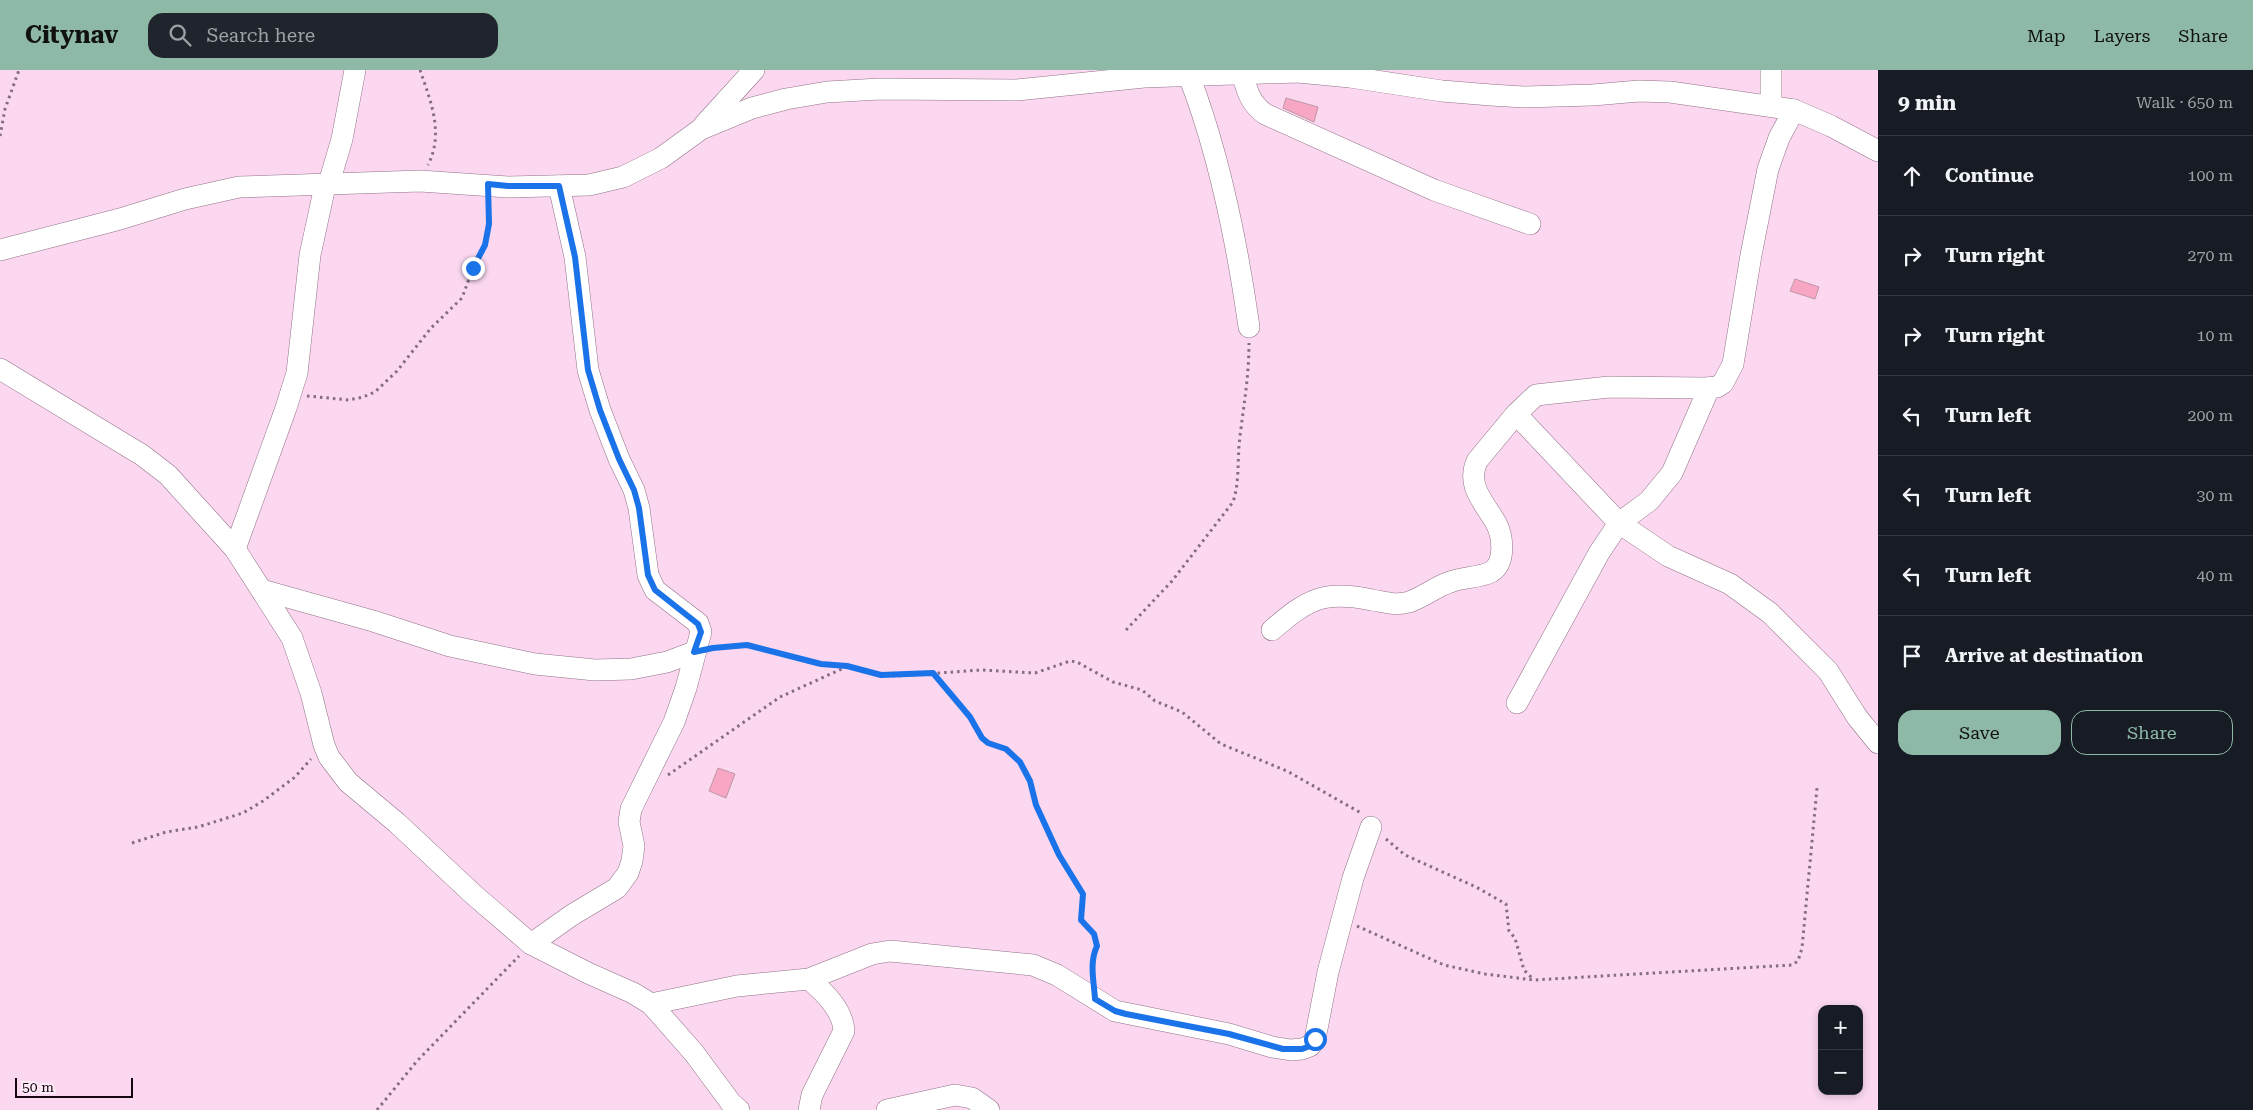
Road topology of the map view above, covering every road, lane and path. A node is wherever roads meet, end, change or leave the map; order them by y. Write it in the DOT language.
graph roads {
  1 [pos="19,70"];
  2 [pos="355,70"];
  3 [pos="420,70"];
  4 [pos="754,70"];
  5 [pos="1771,70"];
  6 [pos="1242,73"];
  7 [pos="1189,76"];
  8 [pos="1771,106"];
  9 [pos="1794,110"];
  10 [pos="701,129"];
  11 [pos="0,136"];
  12 [pos="1878,151"];
  13 [pos="420,181"];
  14 [pos="329,183"];
  15 [pos="488,184"];
  16 [pos="559,186"];
  17 [pos="1530,224"];
  18 [pos="0,250"];
  19 [pos="1249,327"];
  20 [pos="0,369"];
  21 [pos="1709,388"];
  22 [pos="291,394"];
  23 [pos="1516,414"];
  24 [pos="1620,523"];
  25 [pos="235,549"];
  26 [pos="262,590"];
  27 [pos="1126,630"];
  28 [pos="1272,630"];
  29 [pos="694,652"];
  30 [pos="847,666"];
  31 [pos="933,673"];
  32 [pos="1517,703"];
  33 [pos="1875,734"];
  34 [pos="324,745"];
  35 [pos="642,786"];
  36 [pos="1818,788"];
  37 [pos="1371,827"];
  38 [pos="132,843"];
  39 [pos="1343,919"];
  40 [pos="532,944"];
  41 [pos="809,979"];
  42 [pos="1534,980"];
  43 [pos="1095,999"];
  44 [pos="651,1004"];
  45 [pos="979,1107"];
  46 [pos="379,1109"];
  47 [pos="739,1110"];
  48 [pos="809,1110"];
  49 [pos="886,1110"];
  1 -- 11 [label="path"];
  2 -- 14 [label="street"];
  3 -- 13 [label="path"];
  4 -- 10 [label="street"];
  5 -- 8 [label="street"];
  6 -- 7 [label="street"];
  6 -- 8 [label="street"];
  6 -- 17 [label="street"];
  7 -- 10 [label="street"];
  7 -- 19 [label="street"];
  8 -- 9 [label="street"];
  9 -- 12 [label="street"];
  9 -- 21 [label="street"];
  10 -- 16 [label="street"];
  13 -- 14 [label="street"];
  13 -- 15 [label="street"];
  14 -- 18 [label="street"];
  14 -- 22 [label="street"];
  15 -- 16 [label="street"];
  15 -- 22 [label="path"];
  16 -- 29 [label="street"];
  19 -- 27 [label="path"];
  20 -- 25 [label="street"];
  21 -- 23 [label="street"];
  21 -- 24 [label="street"];
  22 -- 25 [label="street"];
  23 -- 24 [label="street"];
  23 -- 28 [label="street"];
  24 -- 32 [label="street"];
  24 -- 33 [label="street"];
  25 -- 26 [label="street"];
  26 -- 29 [label="street"];
  26 -- 34 [label="street"];
  29 -- 30 [label="path"];
  29 -- 35 [label="street"];
  30 -- 31 [label="path"];
  30 -- 35 [label="path"];
  31 -- 37 [label="path"];
  31 -- 43 [label="path"];
  34 -- 38 [label="path"];
  34 -- 40 [label="street"];
  35 -- 40 [label="street"];
  36 -- 42 [label="path"];
  37 -- 39 [label="street"];
  37 -- 42 [label="path"];
  39 -- 42 [label="path"];
  39 -- 43 [label="street"];
  40 -- 44 [label="street"];
  40 -- 46 [label="path"];
  41 -- 43 [label="street"];
  41 -- 44 [label="street"];
  41 -- 48 [label="street"];
  44 -- 47 [label="street"];
  45 -- 49 [label="street"];
}
